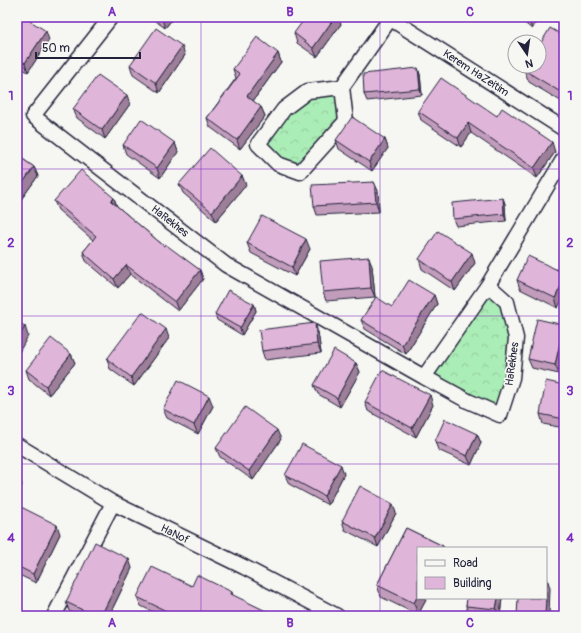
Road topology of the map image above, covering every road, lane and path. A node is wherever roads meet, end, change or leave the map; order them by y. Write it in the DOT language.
graph roads {
  1 [pos="111,17"];
  2 [pos="389,18"];
  3 [pos="342,87"];
  4 [pos="564,129"];
  5 [pos="564,158"];
  6 [pos="488,284"];
  7 [pos="424,377"];
  8 [pos="17,445"];
  9 [pos="113,503"];
  10 [pos="54,616"];
  11 [pos="338,616"];
  1 -- 7 [label="street, HaRekhes"];
  2 -- 3 [label="street"];
  2 -- 4 [label="street, Kerem HaZeitim"];
  3 -- 3 [label="street"];
  5 -- 6 [label="street"];
  6 -- 7 [label="street"];
  6 -- 7 [label="street, HaRekhes"];
  8 -- 9 [label="street, HaNof"];
  9 -- 10 [label="street"];
  9 -- 11 [label="street, HaNof"];
}
